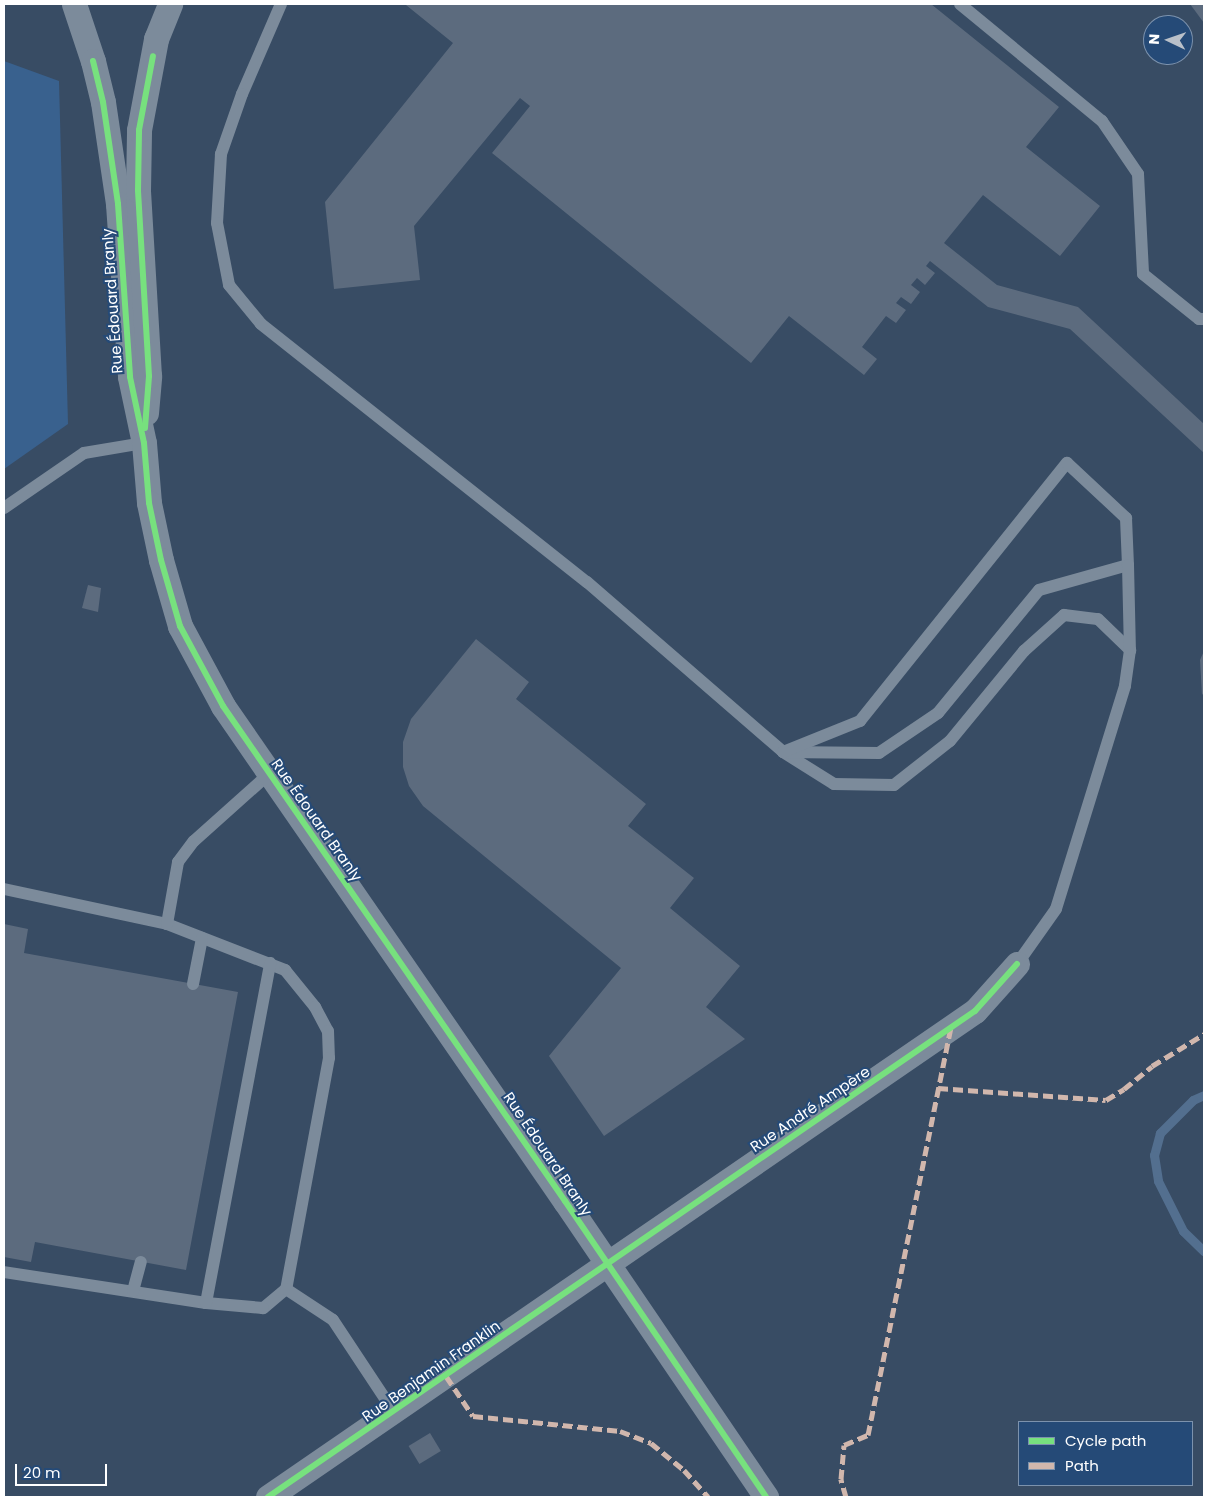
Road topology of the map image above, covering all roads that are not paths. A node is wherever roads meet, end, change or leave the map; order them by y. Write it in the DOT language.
graph roads {
  1 [pos="74,4"];
  2 [pos="170,4"];
  3 [pos="281,4"];
  4 [pos="960,4"];
  5 [pos="1204,319"];
  6 [pos="144,443"];
  7 [pos="4,508"];
  8 [pos="1128,565"];
  9 [pos="1130,650"];
  10 [pos="783,752"];
  11 [pos="270,773"];
  12 [pos="4,890"];
  13 [pos="167,924"];
  14 [pos="202,938"];
  15 [pos="270,964"];
  16 [pos="1017,964"];
  17 [pos="193,984"];
  18 [pos="141,1262"];
  19 [pos="608,1264"];
  20 [pos="4,1272"];
  21 [pos="286,1289"];
  22 [pos="133,1291"];
  23 [pos="206,1303"];
  24 [pos="394,1412"];
  25 [pos="268,1497"];
  26 [pos="766,1497"];
  1 -- 6 [label="street, Rue Édouard Branly"];
  2 -- 6 [label="street"];
  3 -- 10 [label="lane"];
  4 -- 5 [label="lane"];
  6 -- 7 [label="lane"];
  6 -- 11 [label="street, Rue Édouard Branly"];
  8 -- 9 [label="lane"];
  8 -- 10 [label="lane"];
  8 -- 10 [label="lane"];
  9 -- 10 [label="lane"];
  9 -- 16 [label="lane"];
  11 -- 13 [label="lane"];
  11 -- 19 [label="street, Rue Édouard Branly"];
  12 -- 13 [label="lane"];
  13 -- 14 [label="lane"];
  14 -- 15 [label="lane"];
  14 -- 17 [label="lane"];
  15 -- 21 [label="lane"];
  15 -- 23 [label="lane"];
  16 -- 19 [label="street, Rue André Ampère"];
  18 -- 22 [label="lane"];
  19 -- 24 [label="street, Rue Benjamin Franklin"];
  19 -- 26 [label="street, Rue Édouard Branly"];
  20 -- 22 [label="lane"];
  21 -- 23 [label="lane"];
  21 -- 24 [label="lane"];
  22 -- 23 [label="lane"];
  24 -- 25 [label="street, Rue Benjamin Franklin"];
}
